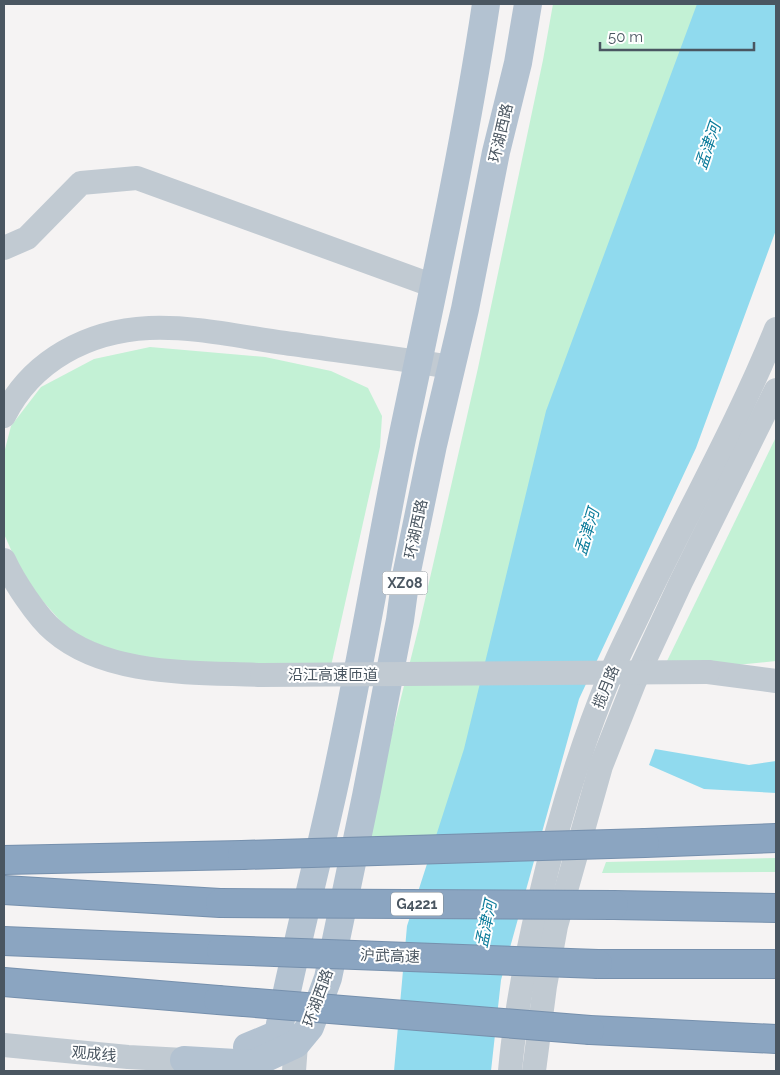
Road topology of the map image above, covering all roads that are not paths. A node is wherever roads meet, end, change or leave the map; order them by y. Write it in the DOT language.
graph roads {
  1 [pos="486,4"];
  2 [pos="528,4"];
  3 [pos="4,248"];
  4 [pos="434,286"];
  5 [pos="776,329"];
  6 [pos="418,362"];
  7 [pos="451,367"];
  8 [pos="776,390"];
  9 [pos="4,416"];
  10 [pos="4,560"];
  11 [pos="708,672"];
  12 [pos="776,673"];
  13 [pos="776,681"];
  14 [pos="776,838"];
  15 [pos="4,860"];
  16 [pos="4,890"];
  17 [pos="776,908"];
  18 [pos="4,940"];
  19 [pos="776,964"];
  20 [pos="4,982"];
  21 [pos="776,1039"];
  22 [pos="296,1044"];
  23 [pos="4,1045"];
  24 [pos="184,1060"];
  25 [pos="294,1071"];
  26 [pos="510,1071"];
  27 [pos="534,1071"];
  1 -- 4 [label="main road, 环湖西路 / XZ08"];
  2 -- 7 [label="main road, 环湖西路 / XZ08"];
  3 -- 4 [label="street"];
  4 -- 6 [label="main road, 环湖西路 / XZ08"];
  5 -- 26 [label="street, 揽月路"];
  6 -- 7 [label="street"];
  6 -- 9 [label="street"];
  6 -- 24 [label="main road, 环湖西路 / XZ08"];
  7 -- 22 [label="main road, 环湖西路 / XZ08"];
  8 -- 27 [label="street, 揽月路"];
  10 -- 11 [label="street, 沿江高速匝道, bridge"];
  11 -- 12 [label="street, 沿江高速匝道"];
  11 -- 13 [label="street, 沿江高速匝道"];
  14 -- 15 [label="highway, bridge"];
  16 -- 17 [label="highway, G4221, bridge"];
  18 -- 19 [label="highway, 沪武高速, bridge"];
  20 -- 21 [label="highway, bridge"];
  22 -- 24 [label="main road, 环湖西路 / XZ08"];
  22 -- 25 [label="street"];
  23 -- 24 [label="street, 观成线"];
}
